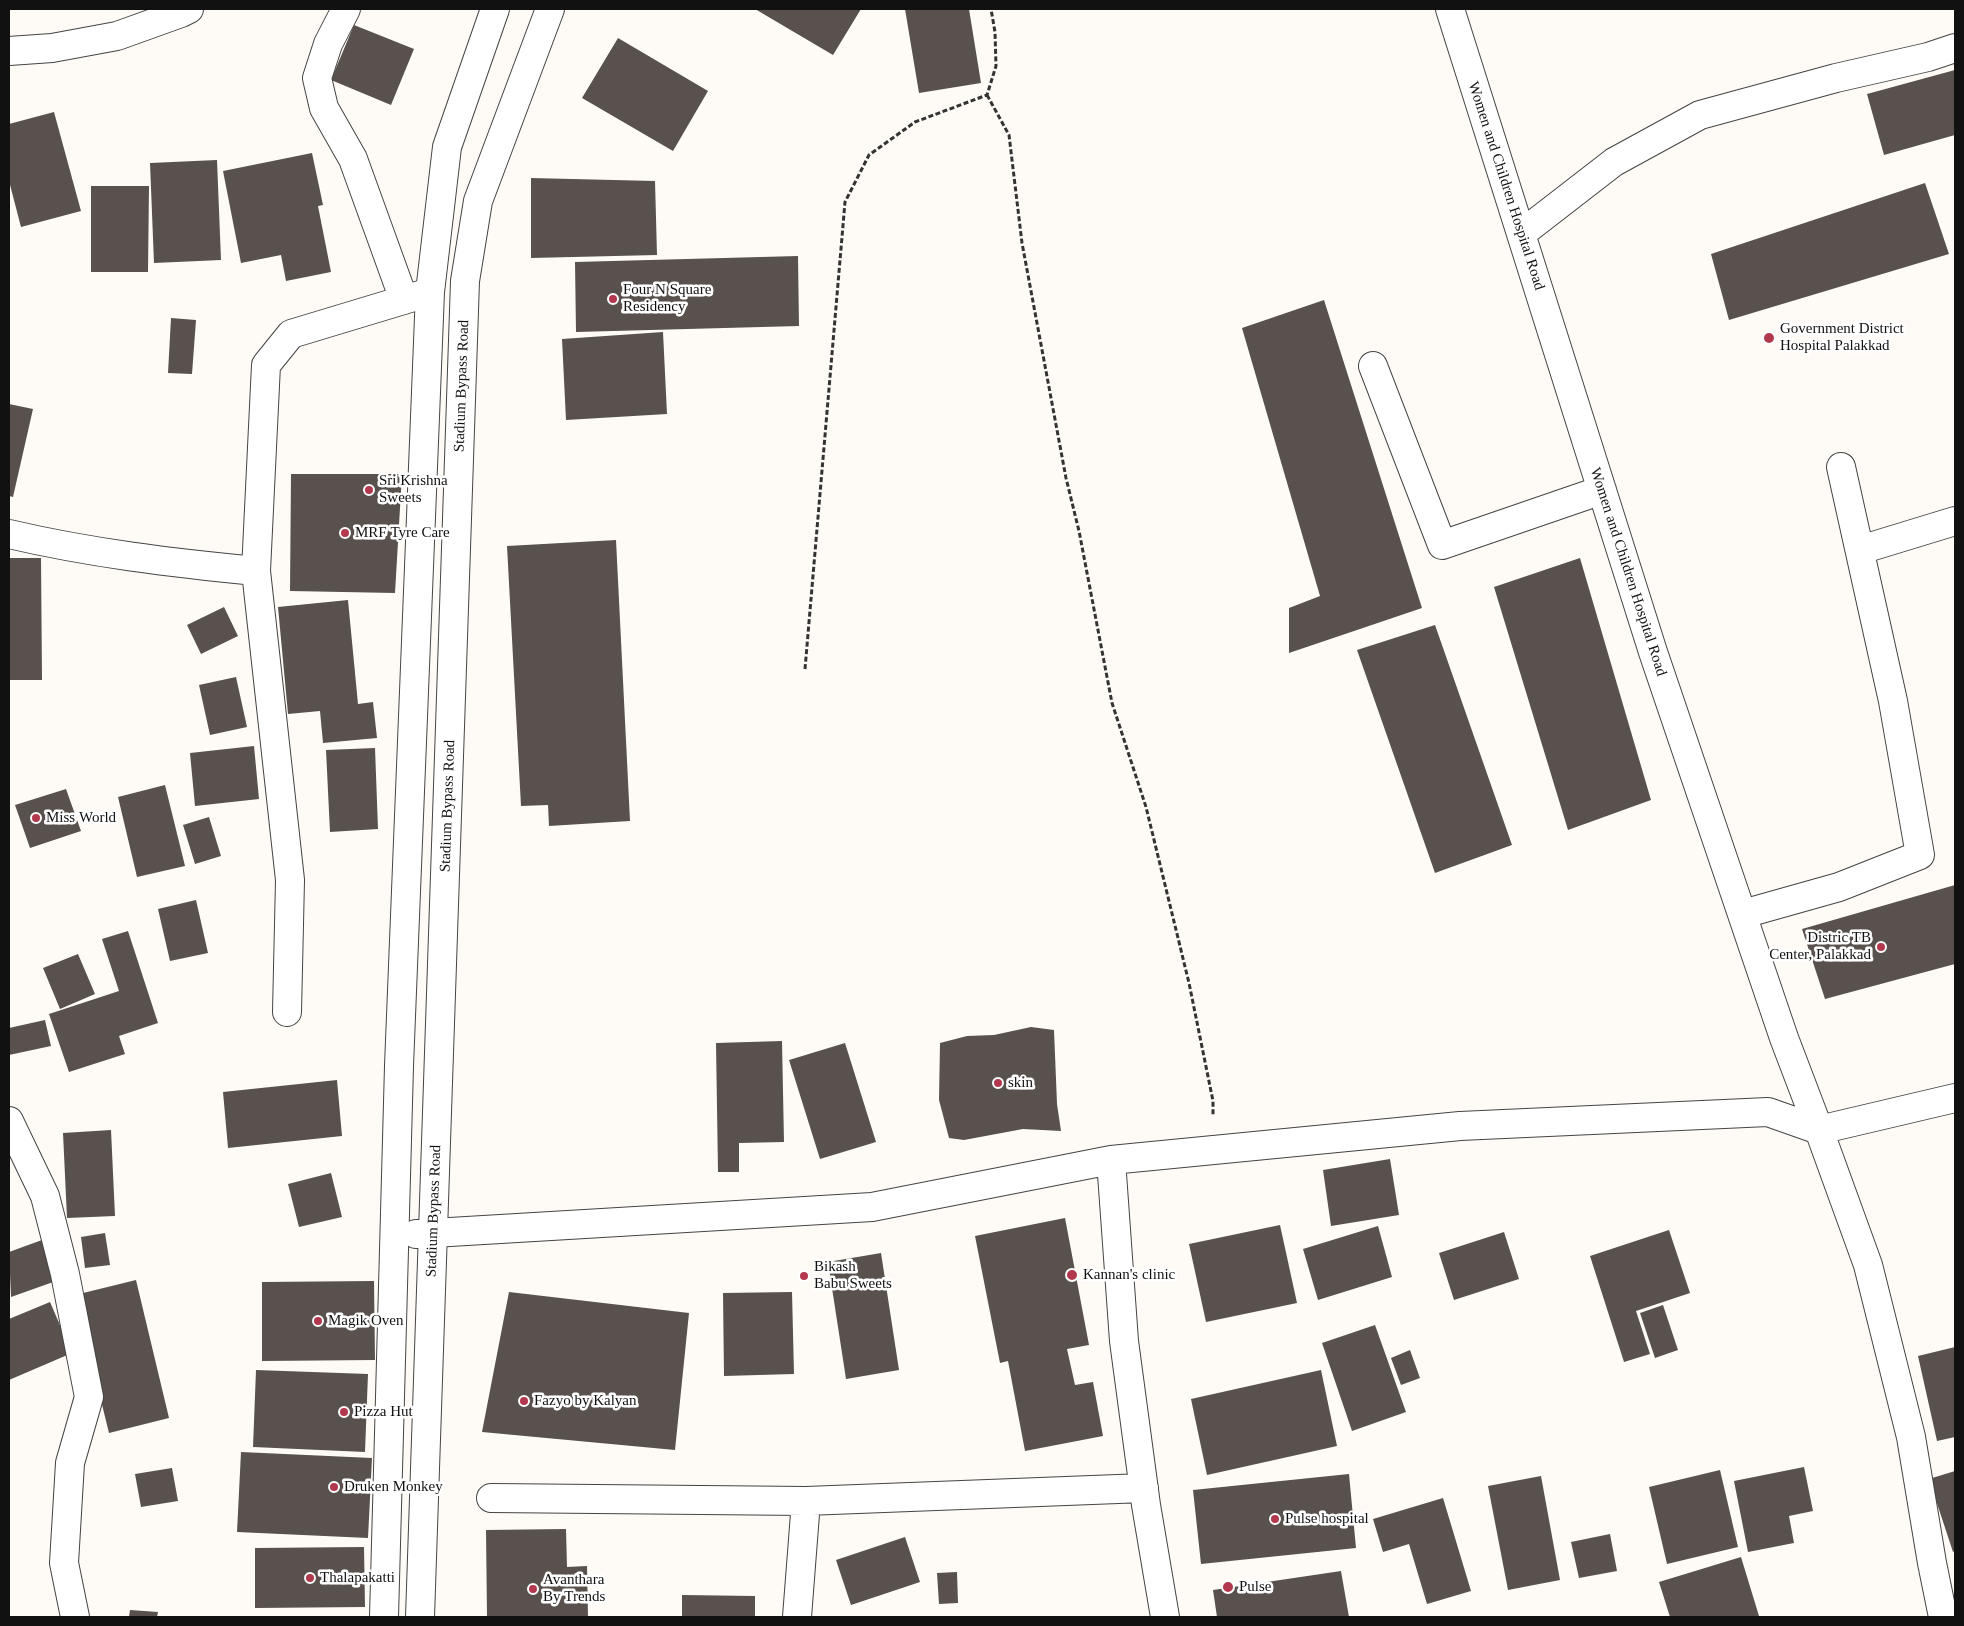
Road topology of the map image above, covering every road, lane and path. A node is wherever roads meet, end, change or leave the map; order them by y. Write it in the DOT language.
graph roads {
  1 [pos="189,9"];
  2 [pos="346,9"];
  3 [pos="495,9"];
  4 [pos="550,9"];
  5 [pos="991,9"];
  6 [pos="1450,9"];
  7 [pos="1955,48"];
  8 [pos="9,51"];
  9 [pos="987,95"];
  10 [pos="1521,234"];
  11 [pos="430,292"];
  12 [pos="404,300"];
  13 [pos="1373,366"];
  14 [pos="1841,467"];
  15 [pos="1602,490"];
  16 [pos="1955,522"];
  17 [pos="9,534"];
  18 [pos="1860,550"];
  19 [pos="256,571"];
  20 [pos="805,669"];
  21 [pos="1743,914"];
  22 [pos="287,1012"];
  23 [pos="1955,1098"];
  24 [pos="9,1121"];
  25 [pos="1819,1130"];
  26 [pos="1214,1150"];
  27 [pos="1111,1160"];
  28 [pos="395,1234"];
  29 [pos="434,1235"];
  30 [pos="1144,1488"];
  31 [pos="491,1498"];
  32 [pos="806,1501"];
  33 [pos="75,1617"];
  34 [pos="384,1617"];
  35 [pos="420,1617"];
  36 [pos="797,1617"];
  37 [pos="1164,1617"];
  38 [pos="1943,1617"];
  1 -- 8 [label="street"];
  2 -- 12 [label="street"];
  3 -- 11 [label="street"];
  4 -- 29 [label="street, Stadium Bypass Road"];
  5 -- 9 [label="path"];
  6 -- 10 [label="street, Women and Children Hospital Road"];
  7 -- 10 [label="street"];
  9 -- 20 [label="path"];
  9 -- 26 [label="path"];
  10 -- 15 [label="street, Women and Children Hospital Road"];
  11 -- 12 [label="street"];
  11 -- 28 [label="street"];
  12 -- 19 [label="street"];
  13 -- 15 [label="street"];
  14 -- 18 [label="street"];
  15 -- 21 [label="street, Women and Children Hospital Road"];
  16 -- 18 [label="street"];
  17 -- 19 [label="street"];
  18 -- 21 [label="street"];
  19 -- 22 [label="street"];
  21 -- 25 [label="street, Women and Children Hospital Road"];
  23 -- 25 [label="street"];
  24 -- 33 [label="street"];
  25 -- 26 [label="street"];
  25 -- 38 [label="street, Women and Children Hospital Road"];
  26 -- 27 [label="street"];
  27 -- 29 [label="street"];
  27 -- 30 [label="street"];
  28 -- 29 [label="street"];
  28 -- 34 [label="street"];
  29 -- 35 [label="street, Stadium Bypass Road"];
  30 -- 32 [label="street"];
  30 -- 37 [label="street"];
  31 -- 32 [label="street"];
  32 -- 36 [label="street"];
}
